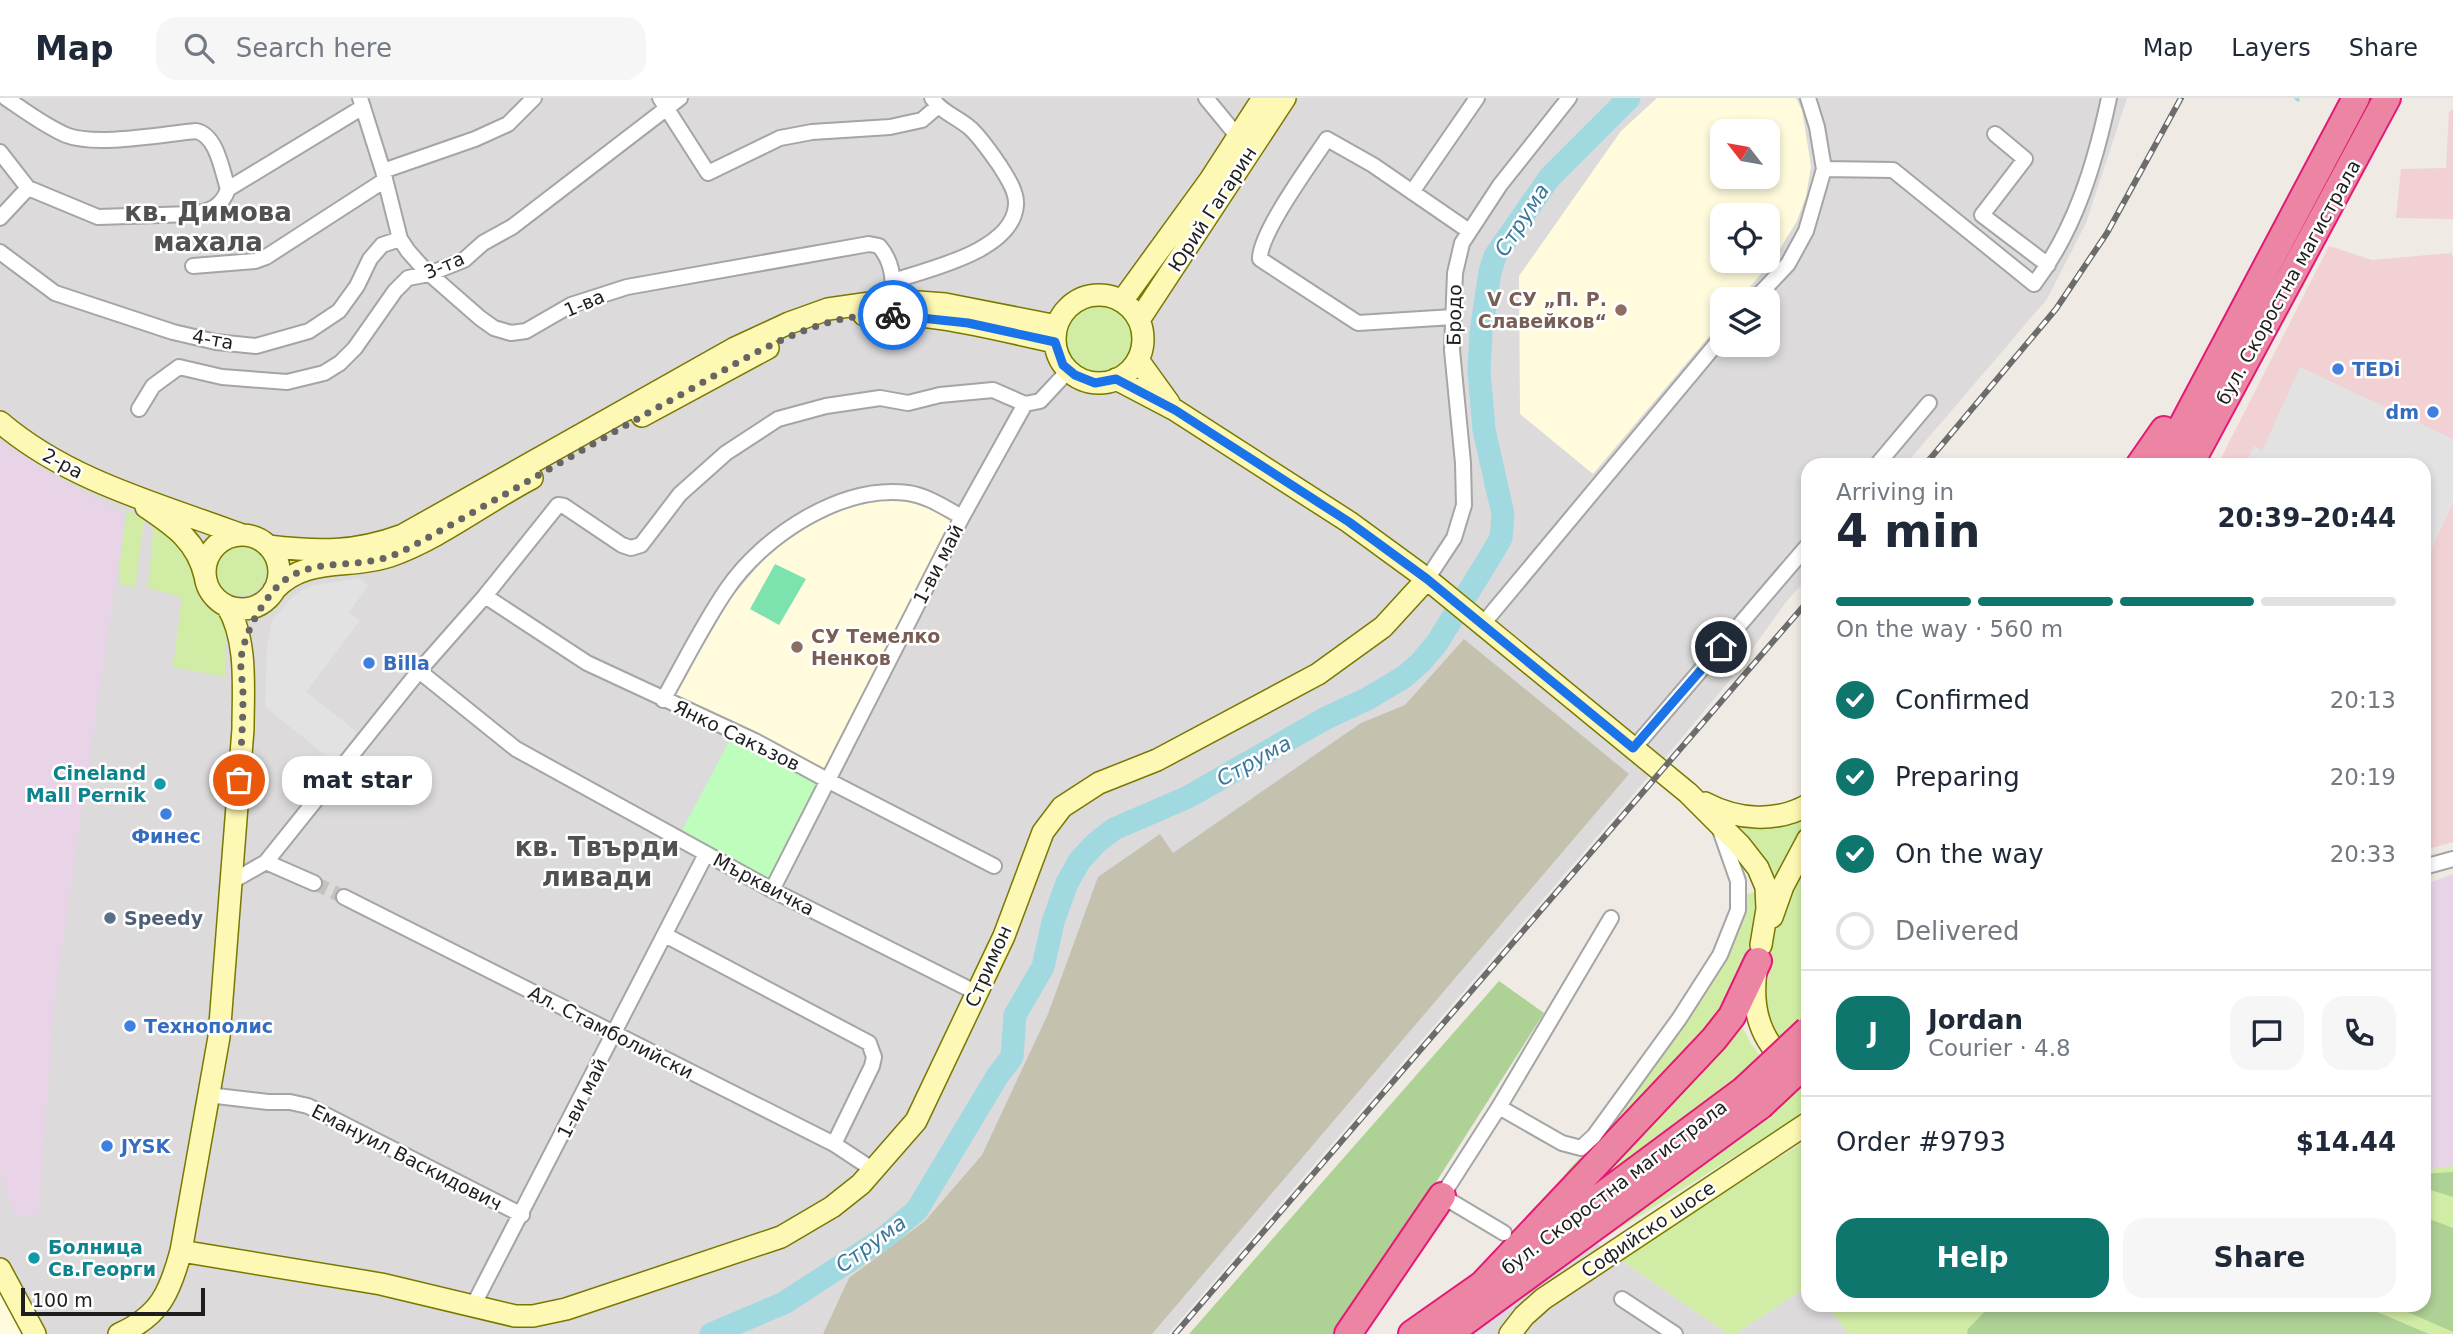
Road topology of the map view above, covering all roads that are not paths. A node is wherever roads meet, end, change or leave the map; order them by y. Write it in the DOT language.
graph roads {
  1 [pos="6,98"];
  2 [pos="534,98"];
  3 [pos="680,98"];
  4 [pos="1206,98"];
  5 [pos="1263,98"];
  6 [pos="1285,98"];
  7 [pos="1476,98"];
  8 [pos="1569,98"];
  9 [pos="1808,98"];
  10 [pos="2109,98"];
  11 [pos="2356,98"];
  12 [pos="2387,98"];
  13 [pos="934,102"];
  14 [pos="362,103"];
  15 [pos="664,103"];
  16 [pos="1995,134"];
  17 [pos="1244,144"];
  18 [pos="0,152"];
  19 [pos="1824,170"];
  20 [pos="384,175"];
  21 [pos="28,188"];
  22 [pos="228,189"];
  23 [pos="1412,192"];
  24 [pos="0,218"];
  25 [pos="1469,232"];
  26 [pos="400,239"];
  27 [pos="0,252"];
  28 [pos="2048,265"];
  29 [pos="193,266"];
  30 [pos="429,274"];
  31 [pos="1766,287"];
  32 [pos="891,298"];
  33 [pos="1122,301"];
  34 [pos="1453,317"];
  35 [pos="1139,320"];
  36 [pos="1056,334"];
  37 [pos="2230,338"];
  38 [pos="1710,351"];
  39 [pos="1138,359"];
  40 [pos="1068,371"];
  41 [pos="1116,379"];
  42 [pos="1930,403"];
  43 [pos="1025,404"];
  44 [pos="139,409"];
  45 [pos="1175,410"];
  46 [pos="0,422"];
  47 [pos="1883,458"];
  48 [pos="2145,458"];
  49 [pos="2165,458"];
  50 [pos="2194,458"];
  51 [pos="130,496"];
  52 [pos="962,517"];
  53 [pos="242,535"];
  54 [pos="268,545"];
  55 [pos="1801,553"];
  56 [pos="205,576"];
  57 [pos="1434,577"];
  58 [pos="271,594"];
  59 [pos="485,596"];
  60 [pos="227,606"];
  61 [pos="1476,620"];
  62 [pos="241,659"];
  63 [pos="419,671"];
  64 [pos="663,700"];
  65 [pos="1633,748"];
  66 [pos="829,781"];
  67 [pos="1688,793"];
  68 [pos="1801,808"];
  69 [pos="1718,823"];
  70 [pos="1801,852"];
  71 [pos="706,854"];
  72 [pos="2453,859"];
  73 [pos="266,862"];
  74 [pos="2431,865"];
  75 [pos="994,866"];
  76 [pos="231,882"];
  77 [pos="314,883"];
  78 [pos="772,890"];
  79 [pos="344,897"];
  80 [pos="1611,918"];
  81 [pos="665,935"];
  82 [pos="1760,953"];
  83 [pos="977,992"];
  84 [pos="615,1034"];
  85 [pos="1801,1038"];
  86 [pos="1801,1069"];
  87 [pos="1801,1075"];
  88 [pos="208,1095"];
  89 [pos="1752,1098"];
  90 [pos="1499,1107"];
  91 [pos="1801,1125"];
  92 [pos="834,1144"];
  93 [pos="875,1171"];
  94 [pos="1442,1196"];
  95 [pos="522,1215"];
  96 [pos="1504,1233"];
  97 [pos="181,1251"];
  98 [pos="0,1269"];
  99 [pos="1481,1286"];
  100 [pos="1622,1299"];
  101 [pos="474,1304"];
  102 [pos="510,1325"];
  103 [pos="1517,1332"];
  104 [pos="35,1334"];
  105 [pos="119,1334"];
  106 [pos="1348,1334"];
  107 [pos="1412,1334"];
  108 [pos="1448,1334"];
  109 [pos="1675,1334"];
  1 -- 22 [label="street"];
  2 -- 20 [label="street"];
  3 -- 15 [label="street, 3-та"];
  4 -- 17 [label="street"];
  5 -- 17 [label="main road, Юрий Гагарин"];
  6 -- 17 [label="main road, Юрий Гагарин"];
  7 -- 23 [label="street"];
  8 -- 25 [label="street, Бродо"];
  9 -- 19 [label="street"];
  10 -- 28 [label="street"];
  11 -- 37 [label="highway, бул. Скоростна магистрала"];
  12 -- 50 [label="highway, бул. Скоростна магистрала"];
  13 -- 15 [label="street"];
  13 -- 32 [label="street"];
  14 -- 20 [label="street, 1-ва"];
  14 -- 22 [label="street"];
  15 -- 30 [label="street, 3-та"];
  16 -- 28 [label="street"];
  17 -- 33 [label="main road, Юрий Гагарин"];
  17 -- 35 [label="main road, Юрий Гагарин"];
  18 -- 21 [label="street"];
  19 -- 28 [label="street"];
  19 -- 31 [label="street"];
  20 -- 26 [label="street, 1-ва"];
  20 -- 29 [label="street"];
  21 -- 22 [label="street"];
  21 -- 24 [label="street"];
  23 -- 25 [label="street"];
  23 -- 34 [label="street"];
  25 -- 34 [label="street, Бродо"];
  26 -- 27 [label="street, 4-та"];
  26 -- 30 [label="street, 1-ва"];
  30 -- 32 [label="street, 1-ва"];
  30 -- 44 [label="street, 3-та"];
  32 -- 36 [label="main road"];
  32 -- 54 [label="main road"];
  32 -- 58 [label="main road"];
  33 -- 35 [label="main road"];
  33 -- 36 [label="main road"];
  34 -- 57 [label="street, Бродо"];
  35 -- 39 [label="main road"];
  36 -- 40 [label="main road"];
  37 -- 48 [label="highway"];
  37 -- 49 [label="highway, бул. Скоростна магистрала"];
  38 -- 61 [label="street"];
  39 -- 41 [label="main road"];
  39 -- 45 [label="main road"];
  40 -- 41 [label="main road"];
  40 -- 43 [label="street, 1-ви май"];
  41 -- 45 [label="main road"];
  42 -- 47 [label="street"];
  43 -- 52 [label="street, 1-ви май"];
  43 -- 59 [label="street"];
  45 -- 57 [label="main road"];
  46 -- 51 [label="main road, 2-ра"];
  51 -- 53 [label="main road, 2-ра"];
  51 -- 56 [label="main road, 2-ра"];
  52 -- 64 [label="street"];
  52 -- 66 [label="street, 1-ви май"];
  53 -- 54 [label="main road"];
  53 -- 56 [label="main road"];
  54 -- 58 [label="main road"];
  55 -- 65 [label="street"];
  56 -- 60 [label="main road"];
  57 -- 61 [label="main road"];
  57 -- 83 [label="main road, Стримон"];
  58 -- 60 [label="main road"];
  58 -- 62 [label="main road"];
  59 -- 63 [label="street"];
  59 -- 64 [label="street, Янко Сакъзов"];
  60 -- 62 [label="main road"];
  61 -- 65 [label="main road"];
  62 -- 76 [label="main road"];
  63 -- 71 [label="street, Мърквичка"];
  63 -- 73 [label="street"];
  64 -- 66 [label="street, Янко Сакъзов"];
  65 -- 67 [label="main road"];
  66 -- 75 [label="street, Янко Сакъзов"];
  66 -- 78 [label="street, 1-ви май"];
  67 -- 68 [label="main road"];
  67 -- 69 [label="main road"];
  69 -- 82 [label="main road"];
  69 -- 90 [label="street"];
  70 -- 82 [label="main road"];
  71 -- 78 [label="street, Мърквичка"];
  71 -- 81 [label="street, 1-ви май"];
  72 -- 74 [label="street"];
  73 -- 76 [label="street"];
  73 -- 77 [label="street"];
  76 -- 88 [label="main road"];
  78 -- 83 [label="street, Мърквичка"];
  79 -- 84 [label="street, Ал. Стамболийски"];
  80 -- 90 [label="street"];
  81 -- 84 [label="street, 1-ви май"];
  81 -- 92 [label="street"];
  82 -- 86 [label="main road"];
  82 -- 99 [label="highway"];
  83 -- 93 [label="main road, Стримон"];
  84 -- 92 [label="street, Ал. Стамболийски"];
  84 -- 95 [label="street, 1-ви май"];
  85 -- 89 [label="highway, бул. Скоростна магистрала, bridge"];
  87 -- 89 [label="highway, бул. Скоростна магистрала, bridge"];
  88 -- 95 [label="street, Емануил Васкидович"];
  88 -- 97 [label="main road"];
  89 -- 99 [label="highway, бул. Скоростна магистрала"];
  89 -- 108 [label="highway, бул. Скоростна магистрала"];
  90 -- 94 [label="street"];
  91 -- 103 [label="main road, Софийско шосе"];
  92 -- 93 [label="street, Ал. Стамболийски"];
  93 -- 102 [label="main road, Стримон"];
  94 -- 96 [label="street"];
  94 -- 106 [label="highway"];
  95 -- 101 [label="street, 1-ви май"];
  97 -- 101 [label="main road"];
  97 -- 105 [label="main road"];
  98 -- 104 [label="main road"];
  99 -- 107 [label="highway, бул. Скоростна магистрала"];
  100 -- 109 [label="street"];
  101 -- 102 [label="main road"];
}
